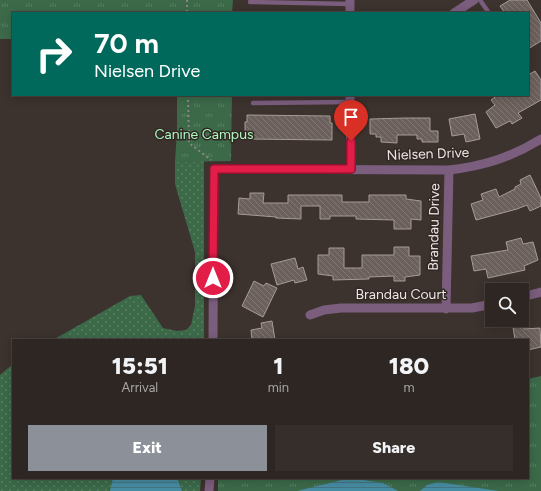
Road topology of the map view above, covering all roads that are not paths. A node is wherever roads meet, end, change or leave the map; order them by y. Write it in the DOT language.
graph roads {
  1 [pos="474,0"];
  2 [pos="480,0"];
  3 [pos="250,2"];
  4 [pos="350,6"];
  5 [pos="456,12"];
  6 [pos="488,12"];
  7 [pos="350,98"];
  8 [pos="253,103"];
  9 [pos="541,139"];
  10 [pos="351,169"];
  11 [pos="449,170"];
  12 [pos="541,292"];
  13 [pos="529,295"];
  14 [pos="485,305"];
  15 [pos="446,308"];
  16 [pos="310,315"];
  17 [pos="213,339"];
  18 [pos="210,479"];
  19 [pos="209,491"];
  1 -- 5 [label="street"];
  2 -- 6 [label="lane"];
  3 -- 4 [label="lane"];
  7 -- 8 [label="lane"];
  7 -- 10 [label="street"];
  9 -- 11 [label="street, Nielsen Drive"];
  10 -- 11 [label="street, Nielsen Drive"];
  10 -- 17 [label="street, Nielsen Drive"];
  11 -- 15 [label="street, Brandau Drive"];
  12 -- 13 [label="street"];
  14 -- 15 [label="street, Brandau Court"];
  15 -- 16 [label="street, Brandau Court"];
  18 -- 19 [label="street"];
}
